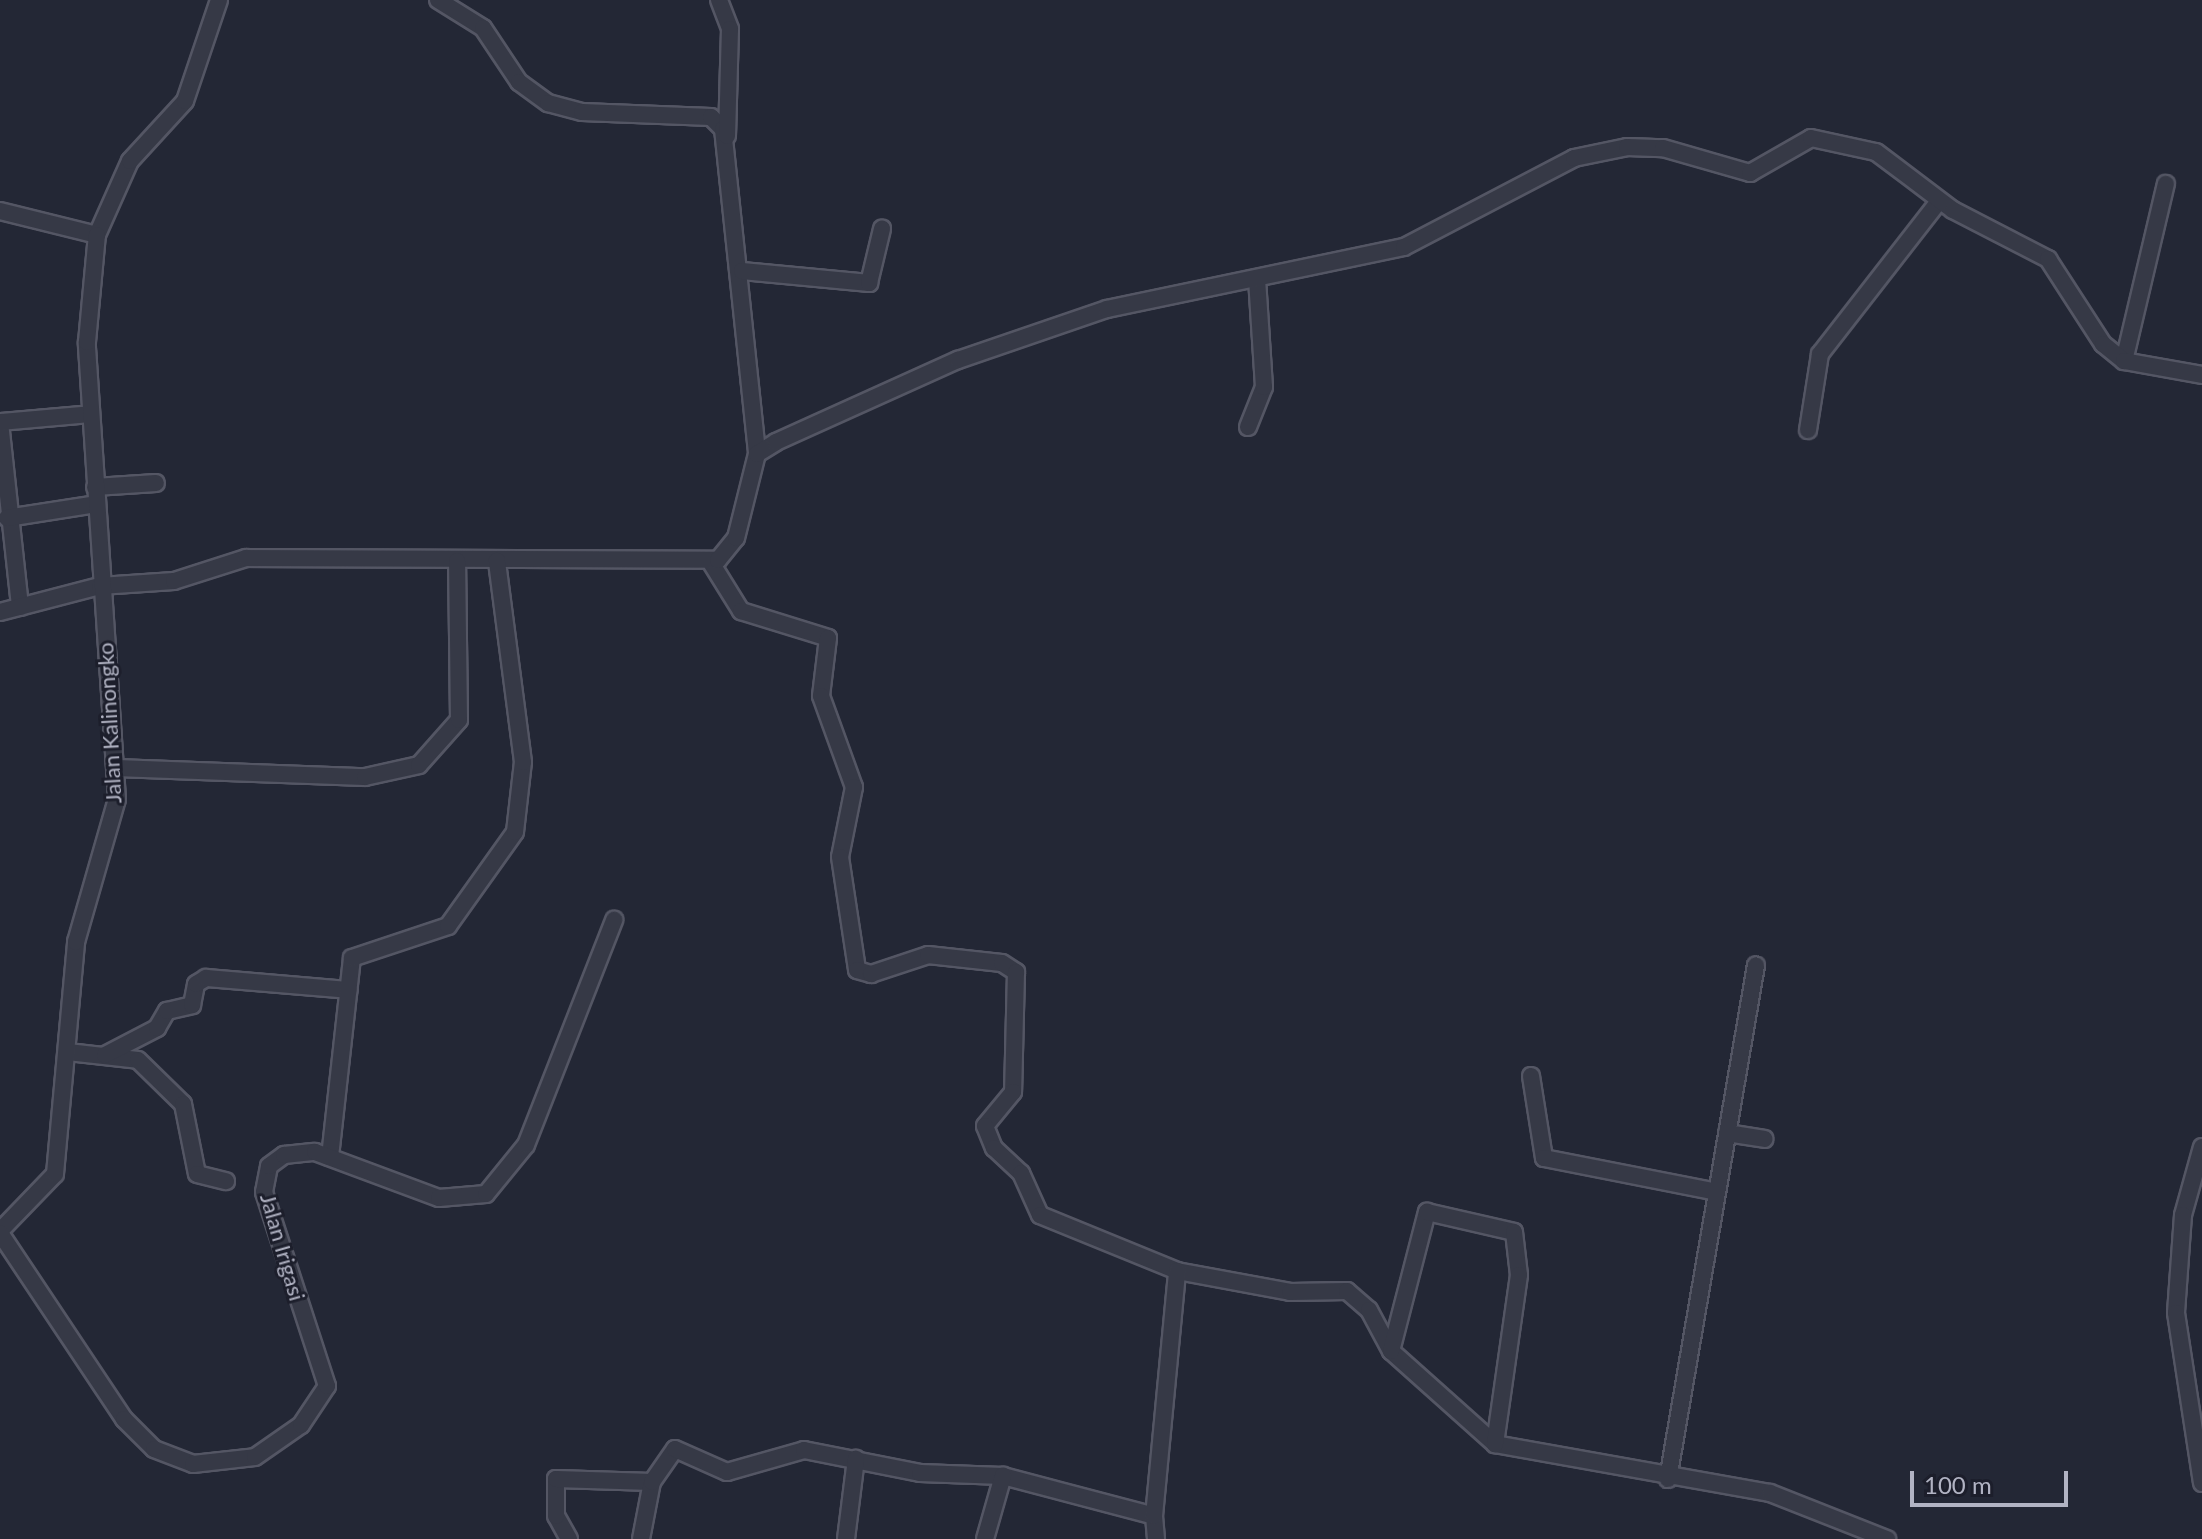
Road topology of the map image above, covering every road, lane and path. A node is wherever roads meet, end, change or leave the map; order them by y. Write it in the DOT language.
graph roads {
  1 [pos="219,0"];
  2 [pos="438,0"];
  3 [pos="719,0"];
  4 [pos="727,136"];
  5 [pos="2166,184"];
  6 [pos="1939,201"];
  7 [pos="0,211"];
  8 [pos="882,229"];
  9 [pos="97,235"];
  10 [pos="742,271"];
  11 [pos="1257,278"];
  12 [pos="2124,361"];
  13 [pos="2202,375"];
  14 [pos="91,414"];
  15 [pos="0,422"];
  16 [pos="1248,427"];
  17 [pos="1808,430"];
  18 [pos="757,454"];
  19 [pos="156,483"];
  20 [pos="95,495"];
  21 [pos="7,518"];
  22 [pos="457,561"];
  23 [pos="497,561"];
  24 [pos="710,561"];
  25 [pos="100,586"];
  26 [pos="20,607"];
  27 [pos="0,612"];
  28 [pos="116,768"];
  29 [pos="614,920"];
  30 [pos="1756,965"];
  31 [pos="348,990"];
  32 [pos="68,1052"];
  33 [pos="105,1055"];
  34 [pos="1531,1076"];
  35 [pos="1727,1133"];
  36 [pos="1765,1139"];
  37 [pos="2202,1147"];
  38 [pos="330,1157"];
  39 [pos="226,1181"];
  40 [pos="1717,1192"];
  41 [pos="0,1232"];
  42 [pos="1177,1271"];
  43 [pos="1391,1351"];
  44 [pos="1495,1444"];
  45 [pos="856,1459"];
  46 [pos="1003,1476"];
  47 [pos="1668,1479"];
  48 [pos="652,1482"];
  49 [pos="2202,1483"];
  50 [pos="1154,1516"];
  51 [pos="569,1539"];
  52 [pos="641,1539"];
  53 [pos="846,1539"];
  54 [pos="985,1539"];
  55 [pos="1156,1539"];
  56 [pos="1887,1539"];
  1 -- 9 [label="street, Jalan Kalinongko"];
  2 -- 4 [label="street"];
  3 -- 4 [label="street"];
  4 -- 10 [label="street"];
  5 -- 12 [label="street"];
  6 -- 11 [label="street"];
  6 -- 12 [label="street"];
  6 -- 17 [label="street"];
  7 -- 9 [label="street"];
  8 -- 10 [label="street"];
  9 -- 14 [label="street, Jalan Kalinongko"];
  10 -- 18 [label="street"];
  11 -- 16 [label="street"];
  11 -- 18 [label="street"];
  12 -- 13 [label="street"];
  14 -- 15 [label="street"];
  14 -- 20 [label="street, Jalan Kalinongko"];
  15 -- 21 [label="street"];
  18 -- 24 [label="street"];
  19 -- 20 [label="street"];
  20 -- 21 [label="street"];
  20 -- 25 [label="street, Jalan Kalinongko"];
  21 -- 26 [label="street"];
  22 -- 23 [label="street"];
  22 -- 25 [label="street"];
  22 -- 28 [label="street"];
  23 -- 24 [label="street"];
  23 -- 31 [label="street"];
  24 -- 42 [label="street"];
  25 -- 26 [label="street"];
  25 -- 28 [label="street, Jalan Kalinongko"];
  26 -- 27 [label="street"];
  28 -- 32 [label="street, Jalan Kalinongko"];
  29 -- 38 [label="street, Jalan Irigasi"];
  30 -- 35 [label="street"];
  31 -- 33 [label="street"];
  31 -- 38 [label="street"];
  32 -- 33 [label="street"];
  32 -- 41 [label="street, Jalan Kalinongko"];
  33 -- 39 [label="street"];
  34 -- 40 [label="street"];
  35 -- 36 [label="street"];
  35 -- 40 [label="street"];
  37 -- 49 [label="street"];
  38 -- 41 [label="street, Jalan Irigasi"];
  40 -- 47 [label="street"];
  42 -- 43 [label="street"];
  42 -- 50 [label="street"];
  43 -- 44 [label="street"];
  43 -- 44 [label="street"];
  44 -- 47 [label="street"];
  45 -- 46 [label="street"];
  45 -- 48 [label="street"];
  45 -- 53 [label="street"];
  46 -- 50 [label="street"];
  46 -- 54 [label="street"];
  47 -- 56 [label="street"];
  48 -- 51 [label="street"];
  48 -- 52 [label="street"];
  50 -- 55 [label="street"];
}
